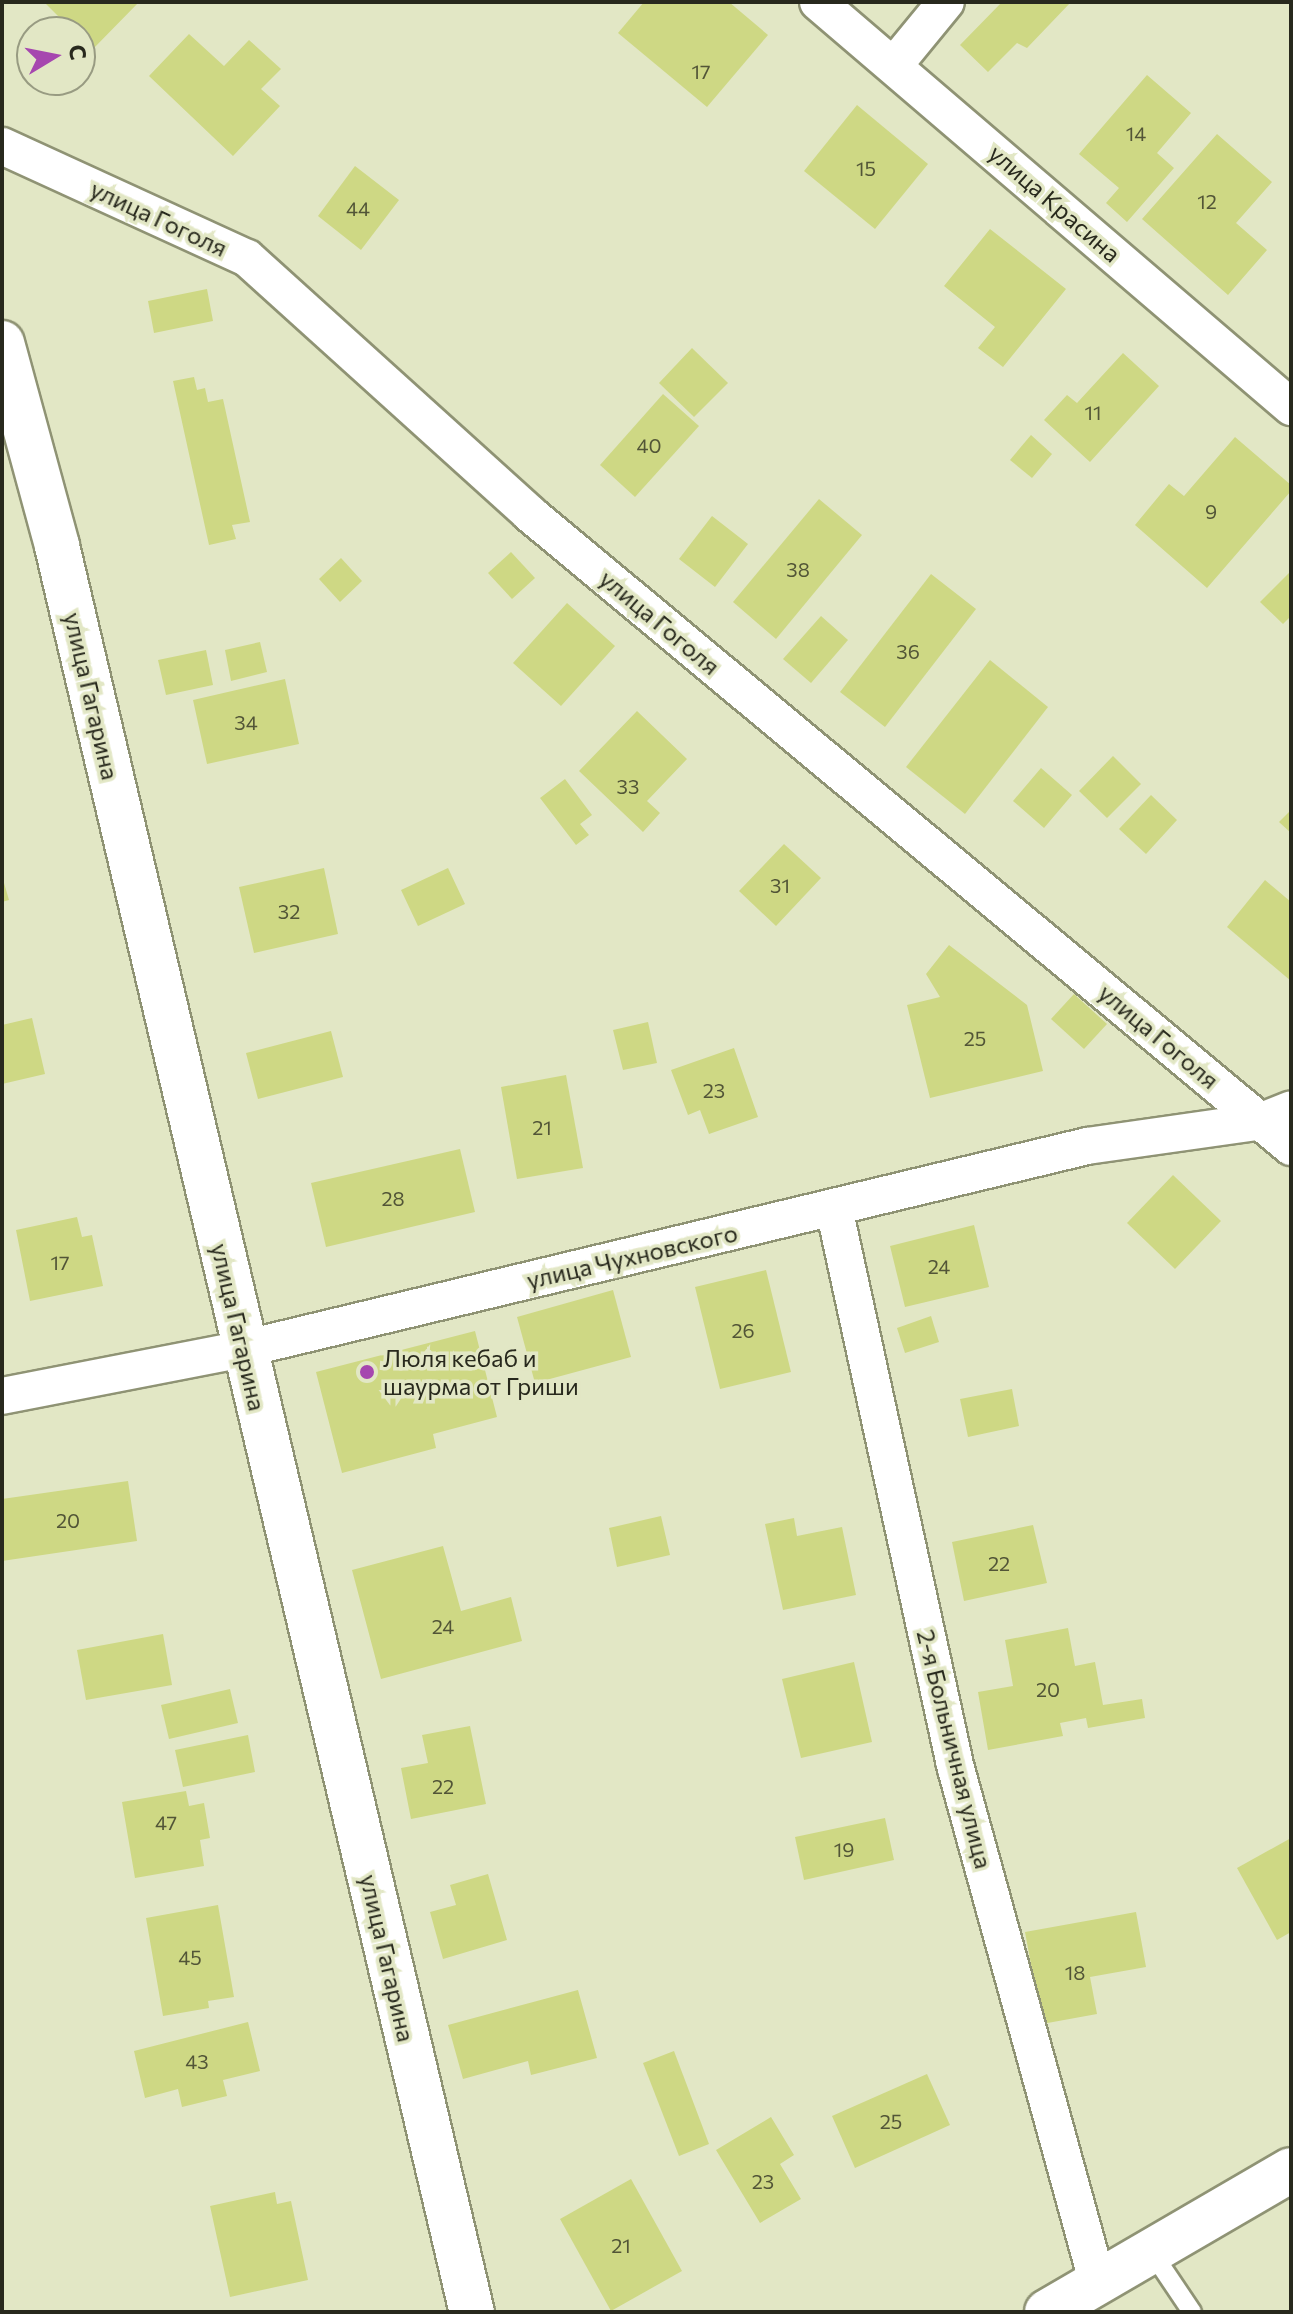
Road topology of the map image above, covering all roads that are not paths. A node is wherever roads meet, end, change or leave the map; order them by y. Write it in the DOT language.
graph roads {
  1 [pos="818,2"];
  2 [pos="946,2"];
  3 [pos="895,64"];
  4 [pos="2,146"];
  5 [pos="2,343"];
  6 [pos="1291,407"];
  7 [pos="1276,1115"];
  8 [pos="1291,1147"];
  9 [pos="834,1208"];
  10 [pos="243,1349"];
  11 [pos="2,1396"];
  12 [pos="1291,2170"];
  13 [pos="1153,2254"];
  14 [pos="1098,2284"];
  15 [pos="472,2312"];
  16 [pos="1047,2312"];
  17 [pos="1192,2312"];
  1 -- 3 [label="street, улица Красина"];
  2 -- 3 [label="street"];
  3 -- 6 [label="street, улица Красина"];
  4 -- 7 [label="street, улица Гоголя"];
  5 -- 10 [label="main road, улица Гагарина"];
  7 -- 8 [label="street, улица Гоголя"];
  7 -- 9 [label="street, улица Чухновского"];
  9 -- 10 [label="street, улица Чухновского"];
  9 -- 14 [label="street, 2-я Больничная улица"];
  10 -- 11 [label="street, улица Чухновского"];
  10 -- 15 [label="main road, улица Гагарина"];
  12 -- 13 [label="main road"];
  13 -- 14 [label="main road"];
  13 -- 17 [label="lane"];
  14 -- 16 [label="main road"];
}
